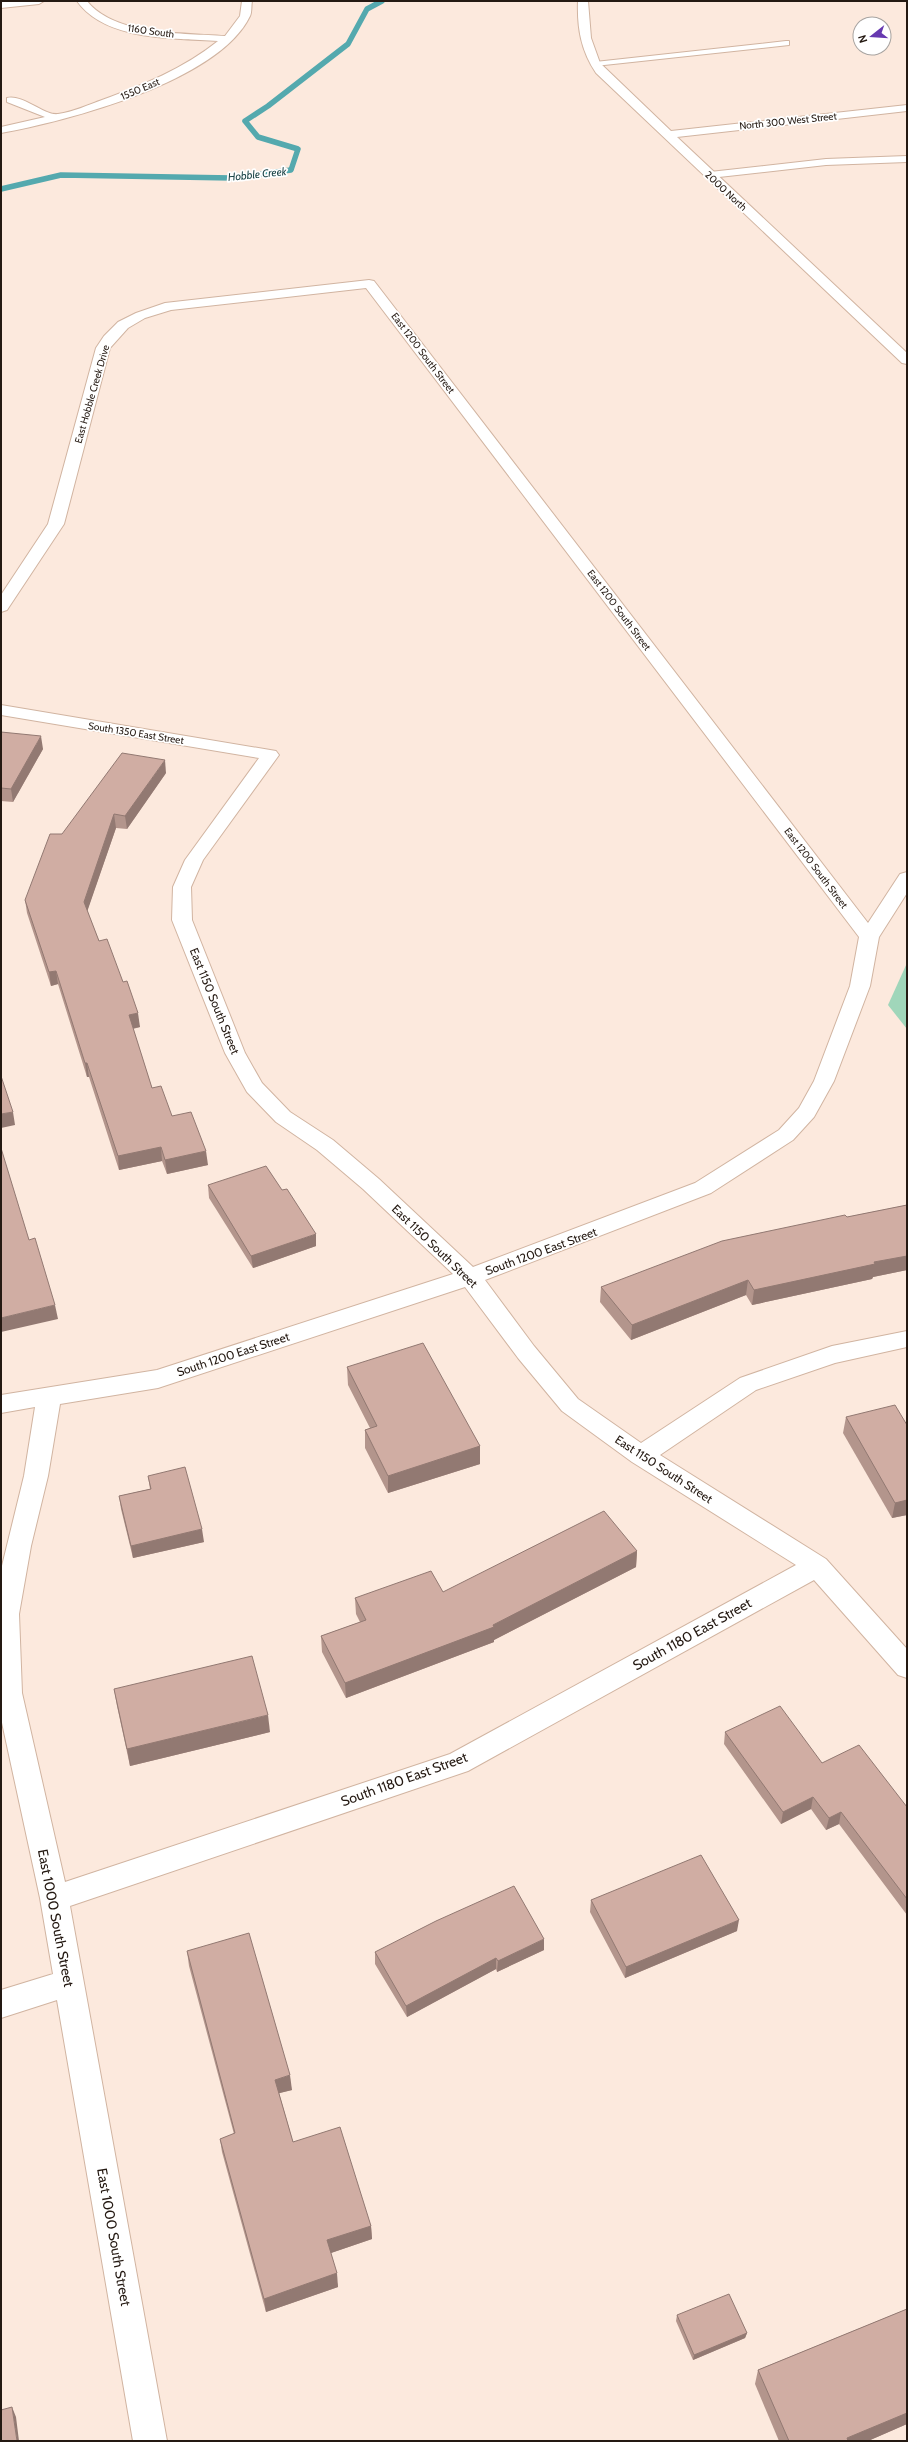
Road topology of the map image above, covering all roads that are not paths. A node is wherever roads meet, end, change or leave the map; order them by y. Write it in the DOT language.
graph roads {
  1 [pos="39,1"];
  2 [pos="82,1"];
  3 [pos="247,1"];
  4 [pos="583,1"];
  5 [pos="1,5"];
  6 [pos="228,39"];
  7 [pos="786,43"];
  8 [pos="595,64"];
  9 [pos="11,100"];
  10 [pos="907,108"];
  11 [pos="57,118"];
  12 [pos="1,130"];
  13 [pos="669,134"];
  14 [pos="907,159"];
  15 [pos="710,175"];
  16 [pos="369,284"];
  17 [pos="907,360"];
  18 [pos="1,607"];
  19 [pos="1,710"];
  20 [pos="270,755"];
  21 [pos="907,878"];
  22 [pos="870,937"];
  23 [pos="470,1277"];
  24 [pos="907,1339"];
  25 [pos="49,1395"];
  26 [pos="1,1404"];
  27 [pos="641,1456"];
  28 [pos="817,1566"];
  29 [pos="907,1667"];
  30 [pos="54,1898"];
  31 [pos="69,1982"];
  32 [pos="1,2004"];
  33 [pos="150,2441"];
  1 -- 5 [label="street"];
  2 -- 6 [label="street, 1160 South"];
  3 -- 6 [label="street, 1550 East"];
  4 -- 8 [label="street, 2000 North"];
  6 -- 11 [label="street, 1550 East"];
  7 -- 8 [label="lane"];
  8 -- 13 [label="street, 2000 North"];
  9 -- 11 [label="street"];
  10 -- 13 [label="street, North 300 West Street"];
  11 -- 12 [label="street, 1550 East"];
  13 -- 15 [label="street, 2000 North"];
  14 -- 15 [label="lane"];
  15 -- 17 [label="street, 2000 North"];
  16 -- 18 [label="street, East Hobble Creek Drive"];
  16 -- 22 [label="street, East 1200 South Street"];
  19 -- 20 [label="street, South 1350 East Street"];
  20 -- 23 [label="street, East 1150 South Street"];
  21 -- 22 [label="street"];
  22 -- 23 [label="street, South 1200 East Street"];
  23 -- 25 [label="street, South 1200 East Street"];
  23 -- 27 [label="street, East 1150 South Street"];
  24 -- 27 [label="street"];
  25 -- 26 [label="street, South 1200 East Street"];
  25 -- 30 [label="street, East 1000 South Street"];
  27 -- 28 [label="street, East 1150 South Street"];
  28 -- 29 [label="street, East 1150 South Street"];
  28 -- 30 [label="street, South 1180 East Street"];
  30 -- 31 [label="street, East 1000 South Street"];
  31 -- 32 [label="street"];
  31 -- 33 [label="street, East 1000 South Street"];
}
